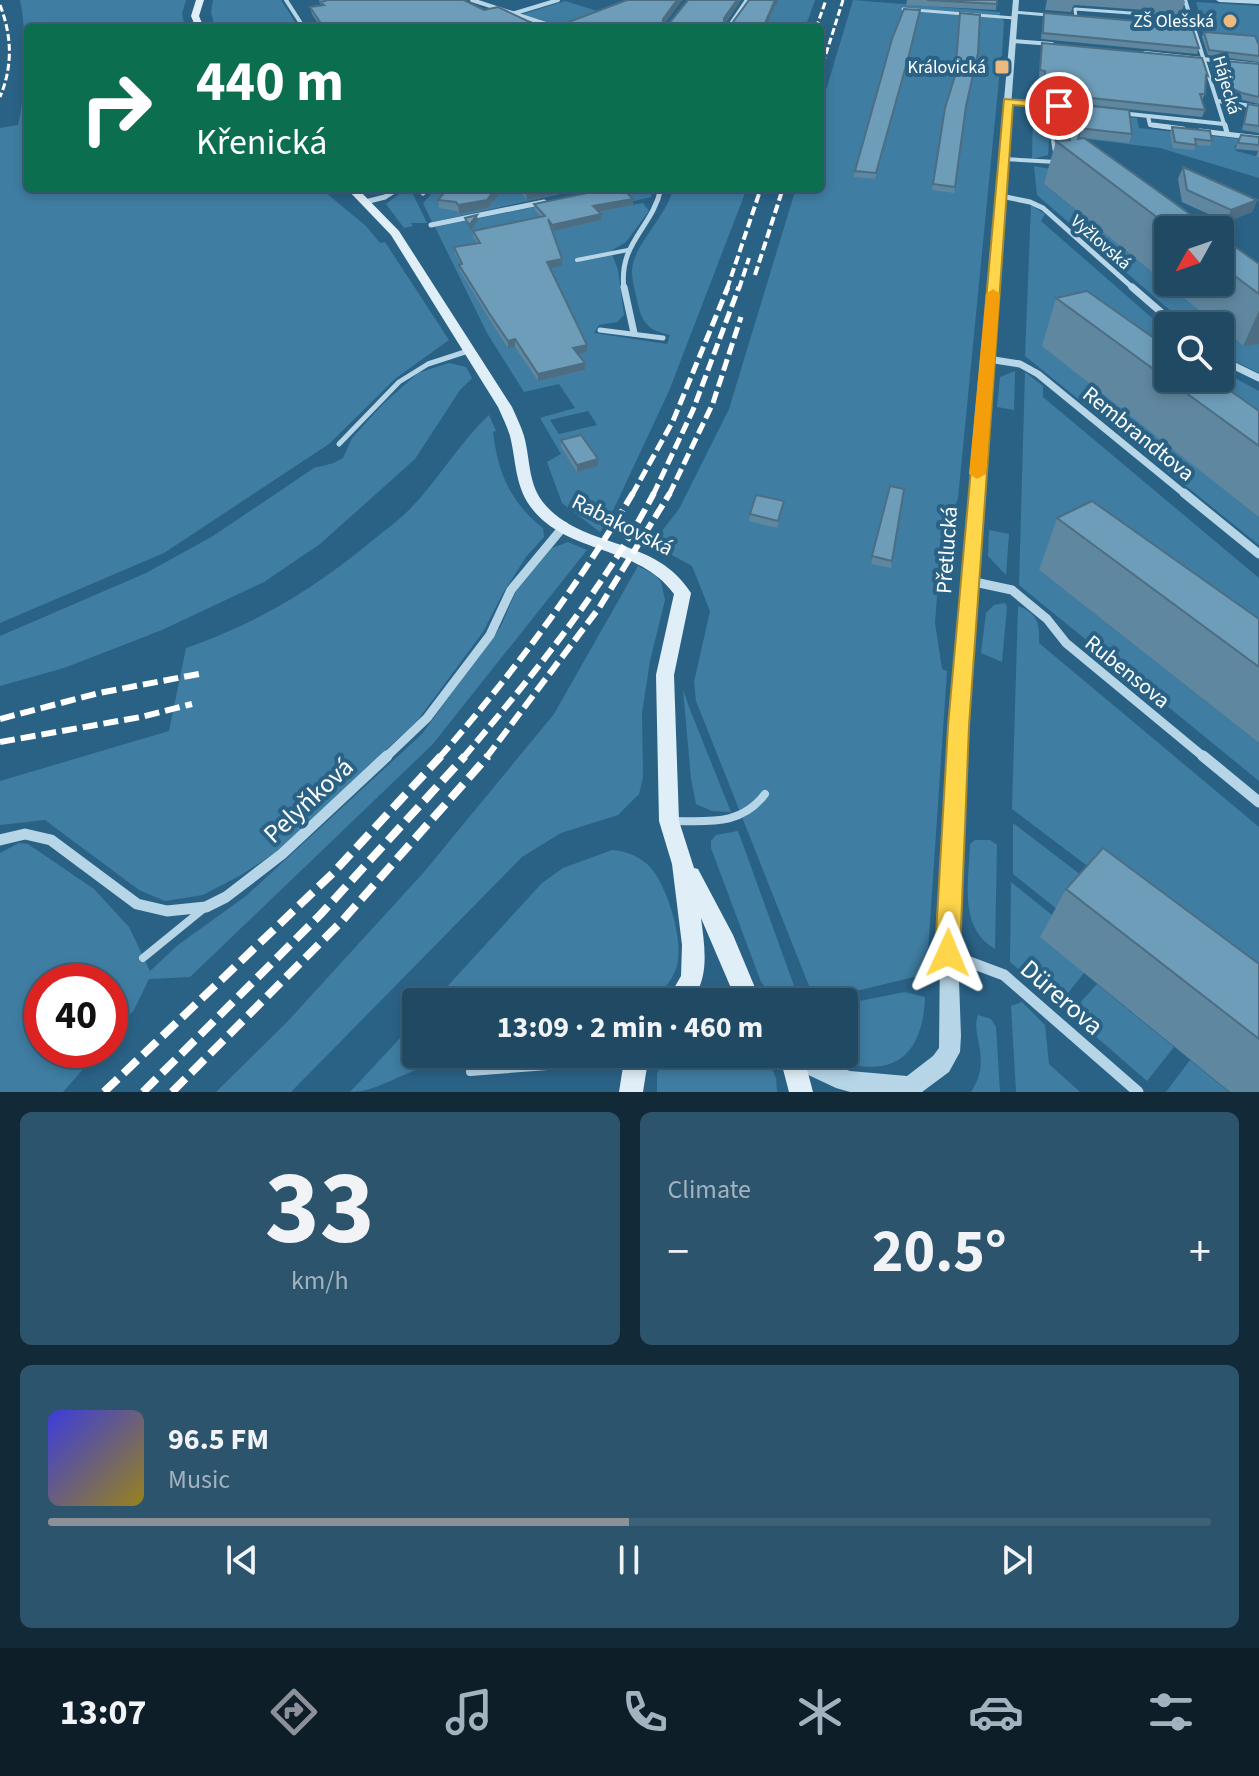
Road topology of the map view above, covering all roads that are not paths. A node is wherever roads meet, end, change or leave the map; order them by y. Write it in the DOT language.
graph roads {
  1 [pos="200,0"];
  2 [pos="286,0"];
  3 [pos="472,0"];
  4 [pos="558,0"];
  5 [pos="747,0"];
  6 [pos="1185,0"];
  7 [pos="1219,0"];
  8 [pos="1259,2"];
  9 [pos="903,9"];
  10 [pos="1015,10"];
  11 [pos="511,14"];
  12 [pos="1060,16"];
  13 [pos="1076,18"];
  14 [pos="1132,23"];
  15 [pos="198,24"];
  16 [pos="301,24"];
  17 [pos="545,24"];
  18 [pos="731,24"];
  19 [pos="1013,41"];
  20 [pos="1060,45"];
  21 [pos="1137,52"];
  22 [pos="1205,58"];
  23 [pos="1259,65"];
  24 [pos="1008,101"];
  25 [pos="1217,101"];
  26 [pos="1059,106"];
  27 [pos="1259,107"];
  28 [pos="1118,113"];
  29 [pos="1148,116"];
  30 [pos="1224,124"];
  31 [pos="1227,133"];
  32 [pos="1259,138"];
  33 [pos="1053,141"];
  34 [pos="1004,159"];
  35 [pos="355,192"];
  36 [pos="393,192"];
  37 [pos="661,192"];
  38 [pos="1001,196"];
  39 [pos="553,200"];
  40 [pos="365,202"];
  41 [pos="431,225"];
  42 [pos="628,250"];
  43 [pos="577,260"];
  44 [pos="1161,312"];
  45 [pos="600,330"];
  46 [pos="634,333"];
  47 [pos="663,338"];
  48 [pos="471,350"];
  49 [pos="988,359"];
  50 [pos="1234,366"];
  51 [pos="1259,378"];
  52 [pos="339,444"];
  53 [pos="564,526"];
  54 [pos="1259,554"];
  55 [pos="970,581"];
  56 [pos="765,794"];
  57 [pos="1259,802"];
  58 [pos="669,821"];
  59 [pos="0,840"];
  60 [pos="683,864"];
  61 [pos="206,907"];
  62 [pos="948,953"];
  63 [pos="143,958"];
  64 [pos="686,988"];
  65 [pos="743,988"];
  66 [pos="522,1068"];
  67 [pos="635,1068"];
  68 [pos="795,1068"];
  69 [pos="816,1068"];
  70 [pos="470,1072"];
  71 [pos="907,1090"];
  72 [pos="631,1092"];
  73 [pos="801,1092"];
  74 [pos="1138,1092"];
  1 -- 15 [label="main road"];
  2 -- 16 [label="street"];
  3 -- 11 [label="street"];
  4 -- 11 [label="street"];
  5 -- 18 [label="street"];
  6 -- 22 [label="street, Hájecká"];
  7 -- 8 [label="street"];
  9 -- 10 [label="lane"];
  10 -- 12 [label="lane"];
  10 -- 19 [label="street, Přetlucká"];
  11 -- 17 [label="street"];
  13 -- 14 [label="lane"];
  19 -- 20 [label="street"];
  19 -- 24 [label="street, Přetlucká"];
  21 -- 22 [label="street"];
  22 -- 23 [label="street"];
  22 -- 25 [label="street, Hájecká"];
  24 -- 26 [label="street"];
  24 -- 34 [label="street, Přetlucká"];
  25 -- 27 [label="street"];
  25 -- 30 [label="street, Hájecká"];
  28 -- 29 [label="street"];
  29 -- 30 [label="street"];
  29 -- 31 [label="street"];
  30 -- 31 [label="street, Hájecká"];
  31 -- 32 [label="street"];
  33 -- 34 [label="lane"];
  34 -- 38 [label="street, Přetlucká"];
  35 -- 40 [label="main road, Rabakovská"];
  36 -- 40 [label="street"];
  37 -- 42 [label="street"];
  38 -- 44 [label="street, Vyžlovská"];
  38 -- 49 [label="street, Přetlucká"];
  39 -- 41 [label="street"];
  40 -- 48 [label="main road, Rabakovská"];
  42 -- 43 [label="lane"];
  42 -- 46 [label="street"];
  45 -- 46 [label="lane"];
  46 -- 47 [label="lane"];
  48 -- 52 [label="lane"];
  48 -- 53 [label="main road, Rabakovská"];
  49 -- 54 [label="street, Rembrandtova"];
  49 -- 55 [label="street, Přetlucká"];
  50 -- 51 [label="street"];
  53 -- 58 [label="main road, Rabakovská"];
  53 -- 61 [label="street, Pelyňková"];
  55 -- 57 [label="street, Rubensova"];
  55 -- 62 [label="street, Přetlucká"];
  56 -- 58 [label="lane"];
  58 -- 60 [label="main road, Rabakovská"];
  59 -- 61 [label="street, Pelyňková"];
  60 -- 64 [label="main road, Rabakovská"];
  60 -- 65 [label="main road, Rabakovská"];
  61 -- 63 [label="lane"];
  62 -- 71 [label="street, Přetlucká"];
  62 -- 74 [label="street, Dürerova"];
  66 -- 70 [label="lane"];
  67 -- 72 [label="main road"];
  68 -- 73 [label="main road"];
  69 -- 71 [label="street, Přetlucká"];
}
